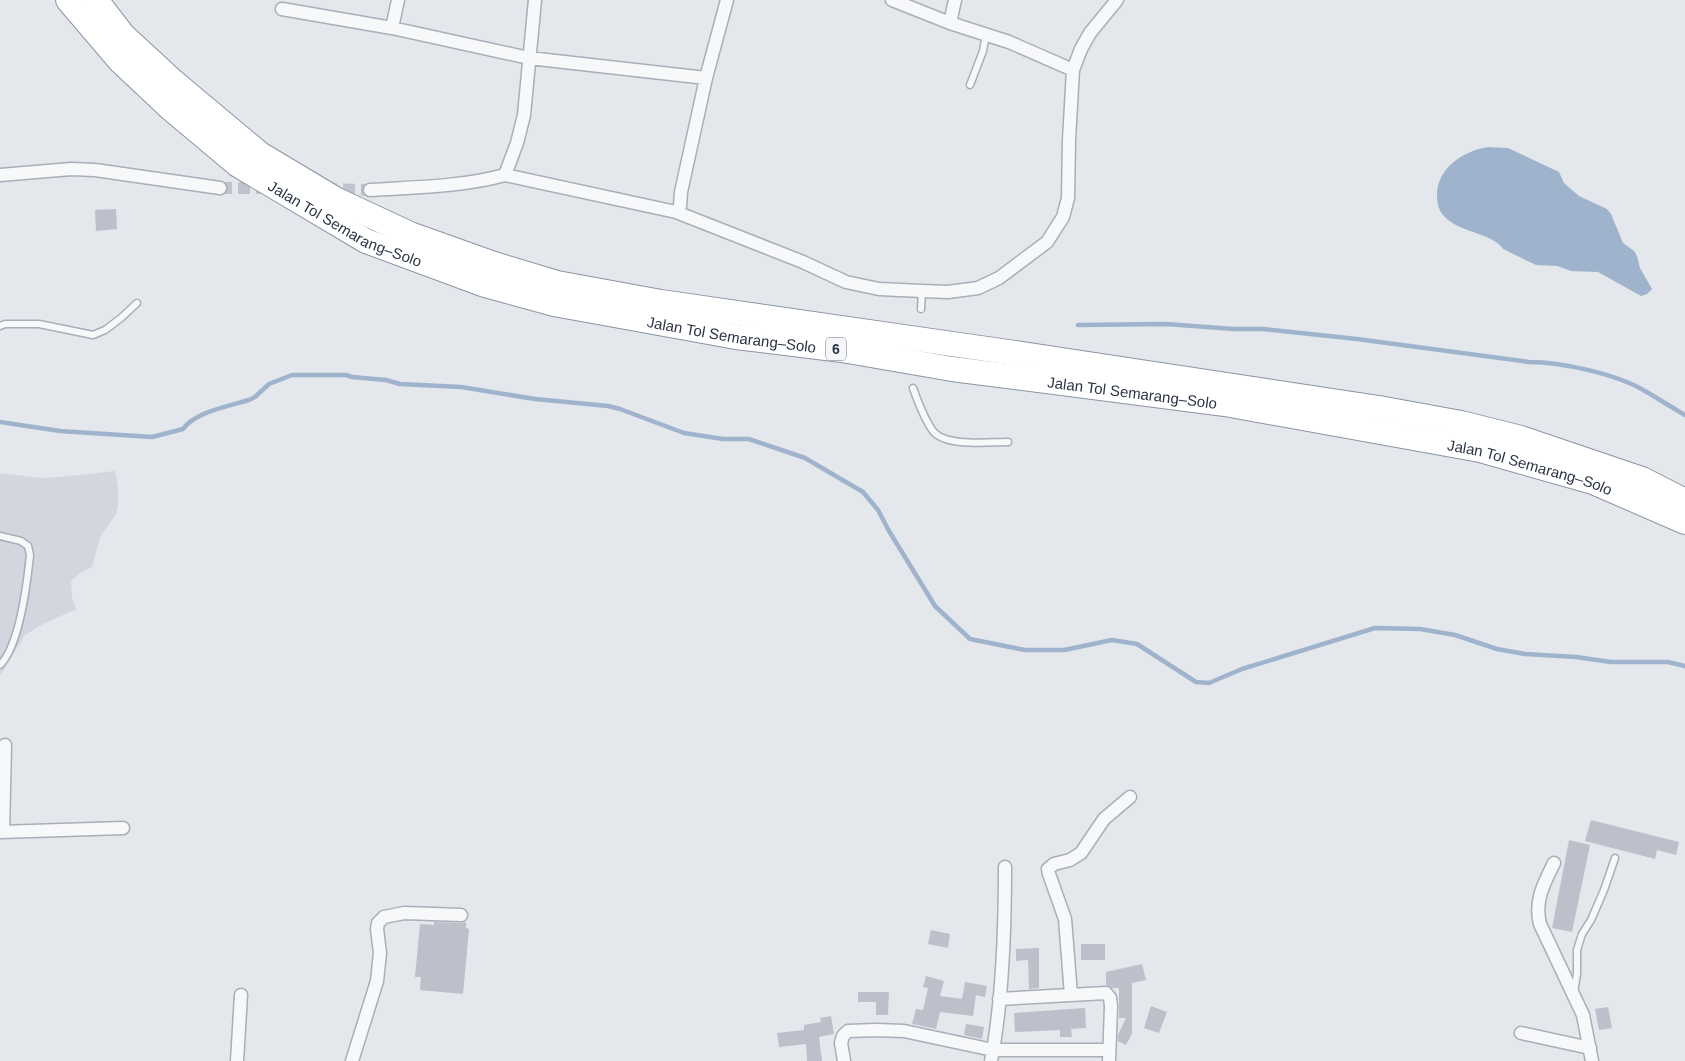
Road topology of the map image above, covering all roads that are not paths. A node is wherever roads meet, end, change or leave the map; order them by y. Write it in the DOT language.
graph roads {
  1 [pos="68,0"];
  2 [pos="96,0"];
  3 [pos="398,0"];
  4 [pos="535,0"];
  5 [pos="727,0"];
  6 [pos="892,0"];
  7 [pos="955,0"];
  8 [pos="1117,0"];
  9 [pos="282,9"];
  10 [pos="950,23"];
  11 [pos="392,28"];
  12 [pos="986,34"];
  13 [pos="529,58"];
  14 [pos="1073,70"];
  15 [pos="706,78"];
  16 [pos="970,85"];
  17 [pos="0,175"];
  18 [pos="505,176"];
  19 [pos="220,188"];
  20 [pos="370,190"];
  21 [pos="676,212"];
  22 [pos="922,292"];
  23 [pos="137,303"];
  24 [pos="921,309"];
  25 [pos="0,326"];
  26 [pos="913,388"];
  27 [pos="1008,442"];
  28 [pos="1685,501"];
  29 [pos="1685,522"];
  30 [pos="0,536"];
  31 [pos="0,665"];
  32 [pos="5,745"];
  33 [pos="1130,798"];
  34 [pos="123,828"];
  35 [pos="2,832"];
  36 [pos="1616,858"];
  37 [pos="1554,863"];
  38 [pos="1005,867"];
  39 [pos="461,915"];
  40 [pos="1071,994"];
  41 [pos="1574,994"];
  42 [pos="241,995"];
  43 [pos="999,999"];
  44 [pos="1521,1033"];
  45 [pos="1590,1048"];
  46 [pos="992,1055"];
  47 [pos="1109,1055"];
  48 [pos="237,1061"];
  49 [pos="352,1061"];
  50 [pos="844,1061"];
  51 [pos="1592,1061"];
  1 -- 29 [label="highway, Jalan Tol Semarang–Solo / 6"];
  2 -- 28 [label="highway, Jalan Tol Semarang–Solo / 6"];
  3 -- 11 [label="street"];
  4 -- 13 [label="street"];
  5 -- 15 [label="street"];
  6 -- 10 [label="street"];
  7 -- 10 [label="street"];
  8 -- 14 [label="street"];
  9 -- 11 [label="street"];
  10 -- 12 [label="street"];
  11 -- 13 [label="street"];
  12 -- 14 [label="street"];
  12 -- 16 [label="lane"];
  13 -- 15 [label="street"];
  13 -- 18 [label="street"];
  14 -- 22 [label="street"];
  15 -- 21 [label="street"];
  17 -- 19 [label="street"];
  18 -- 20 [label="street"];
  18 -- 21 [label="street"];
  21 -- 22 [label="street"];
  22 -- 24 [label="lane"];
  23 -- 25 [label="lane"];
  26 -- 27 [label="lane"];
  30 -- 31 [label="lane"];
  32 -- 35 [label="street"];
  33 -- 40 [label="street"];
  34 -- 35 [label="street"];
  36 -- 41 [label="lane"];
  37 -- 41 [label="street"];
  38 -- 43 [label="street"];
  39 -- 49 [label="street"];
  40 -- 43 [label="street"];
  40 -- 47 [label="street"];
  41 -- 45 [label="street"];
  42 -- 48 [label="street"];
  43 -- 46 [label="street"];
  44 -- 45 [label="street"];
  45 -- 51 [label="street"];
  46 -- 47 [label="street"];
  46 -- 50 [label="street"];
}
